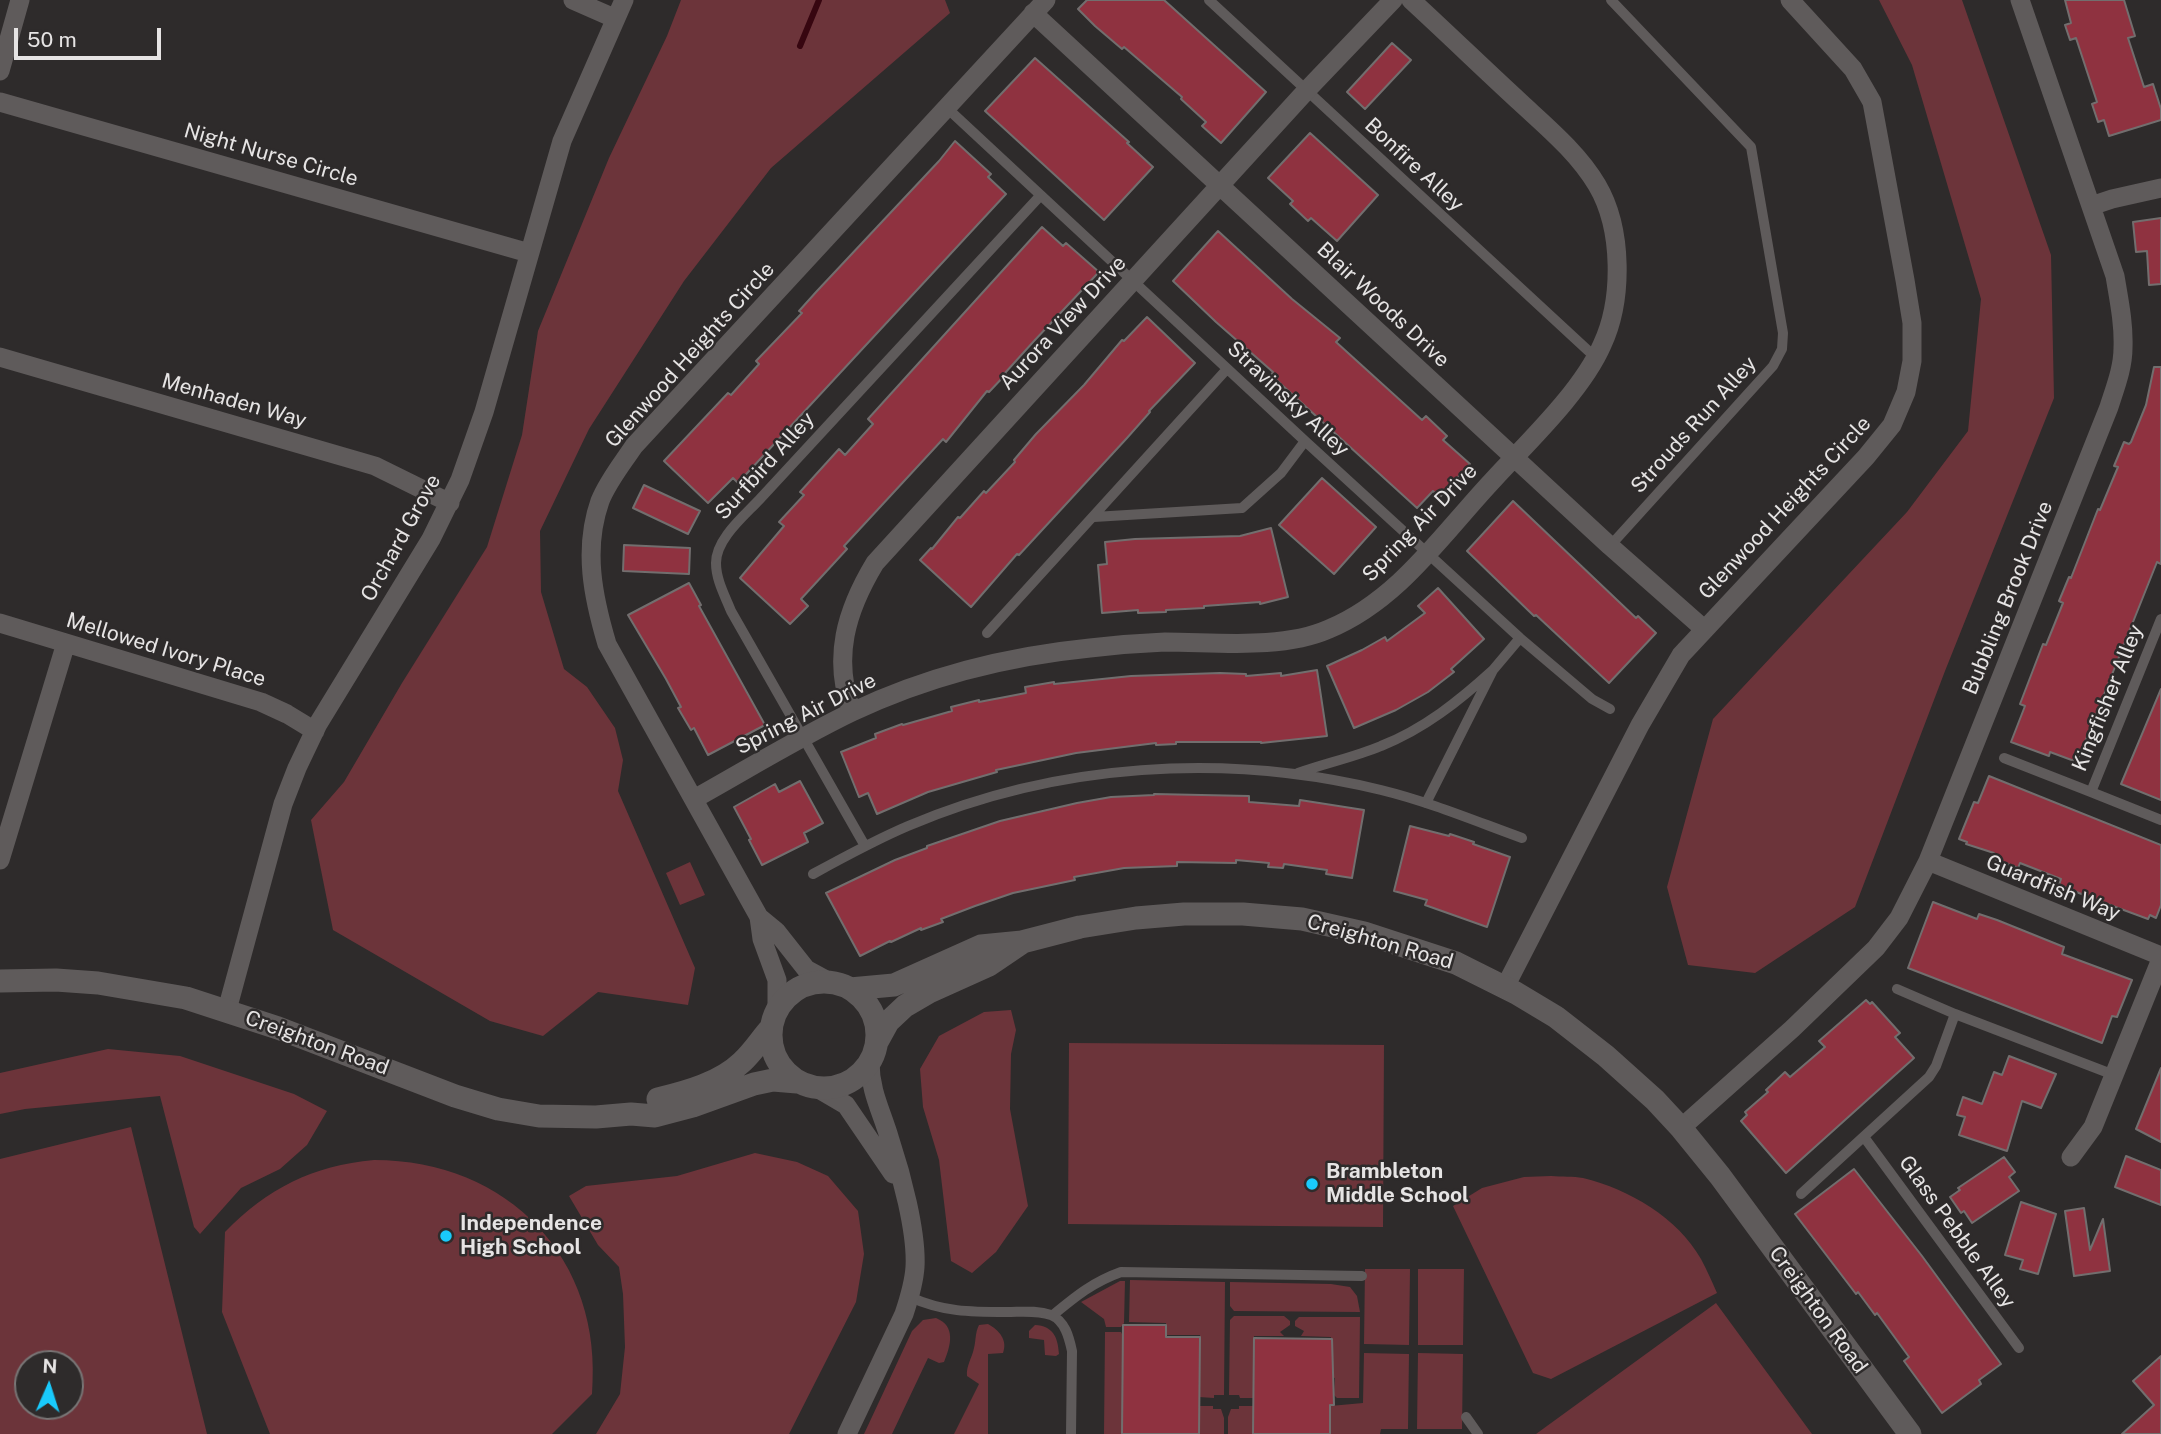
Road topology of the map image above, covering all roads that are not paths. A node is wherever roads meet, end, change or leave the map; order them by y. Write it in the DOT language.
graph roads {
  1 [pos="20,0"];
  2 [pos="573,0"];
  3 [pos="624,0"];
  4 [pos="1393,0"];
  5 [pos="1411,0"];
  6 [pos="1611,0"];
  7 [pos="1790,0"];
  8 [pos="2020,0"];
  9 [pos="1215,2"];
  10 [pos="1040,7"];
  11 [pos="614,18"];
  12 [pos="0,71"];
  13 [pos="1306,91"];
  14 [pos="0,102"];
  15 [pos="947,108"];
  16 [pos="1220,185"];
  17 [pos="2161,188"];
  18 [pos="1040,196"];
  19 [pos="2091,206"];
  20 [pos="528,253"];
  21 [pos="1133,281"];
  22 [pos="0,357"];
  23 [pos="1595,358"];
  24 [pos="1227,369"];
  25 [pos="1305,441"];
  26 [pos="1514,458"];
  27 [pos="450,503"];
  28 [pos="1094,517"];
  29 [pos="1610,546"];
  30 [pos="1428,553"];
  31 [pos="2161,618"];
  32 [pos="0,624"];
  33 [pos="1703,629"];
  34 [pos="987,633"];
  35 [pos="1520,638"];
  36 [pos="66,643"];
  37 [pos="1493,670"];
  38 [pos="1611,709"];
  39 [pos="852,712"];
  40 [pos="314,731"];
  41 [pos="803,738"];
  42 [pos="2004,758"];
  43 [pos="1294,774"];
  44 [pos="2091,792"];
  45 [pos="694,799"];
  46 [pos="1426,803"];
  47 [pos="2161,820"];
  48 [pos="1522,838"];
  49 [pos="865,846"];
  50 [pos="0,860"];
  51 [pos="1928,861"];
  52 [pos="813,874"];
  53 [pos="759,917"];
  54 [pos="1022,942"];
  55 [pos="2161,958"];
  56 [pos="0,981"];
  57 [pos="840,985"];
  58 [pos="1505,987"];
  59 [pos="1897,989"];
  60 [pos="227,1010"];
  61 [pos="1955,1014"];
  62 [pos="774,1019"];
  63 [pos="874,1052"];
  64 [pos="2115,1075"];
  65 [pos="807,1085"];
  66 [pos="631,1114"];
  67 [pos="1681,1128"];
  68 [pos="1864,1138"];
  69 [pos="2071,1157"];
  70 [pos="905,1193"];
  71 [pos="1801,1194"];
  72 [pos="1362,1276"];
  73 [pos="910,1297"];
  74 [pos="1053,1315"];
  75 [pos="2019,1348"];
  76 [pos="1466,1417"];
  77 [pos="847,1434"];
  78 [pos="1071,1434"];
  79 [pos="1478,1434"];
  80 [pos="1910,1434"];
  1 -- 12 [label="street"];
  2 -- 11 [label="street"];
  3 -- 11 [label="street, Orchard Grove"];
  4 -- 13 [label="street, Aurora View Drive"];
  5 -- 23 [label="street, Spring Air Drive"];
  6 -- 29 [label="lane, Strouds Run Alley"];
  7 -- 33 [label="street, Glenwood Heights Circle"];
  8 -- 19 [label="street, Bubbling Brook Drive"];
  9 -- 13 [label="lane, Bonfire Alley"];
  10 -- 15 [label="street, Glenwood Heights Circle"];
  10 -- 16 [label="street, Blair Woods Drive"];
  11 -- 20 [label="street, Orchard Grove"];
  13 -- 16 [label="street, Aurora View Drive"];
  13 -- 23 [label="lane, Bonfire Alley"];
  14 -- 20 [label="street, Night Nurse Circle"];
  15 -- 18 [label="lane, Stravinsky Alley"];
  15 -- 45 [label="street, Glenwood Heights Circle"];
  16 -- 21 [label="street, Aurora View Drive"];
  16 -- 26 [label="street, Blair Woods Drive"];
  17 -- 19 [label="street"];
  18 -- 21 [label="lane, Stravinsky Alley"];
  18 -- 41 [label="lane, Surfbird Alley"];
  19 -- 51 [label="street, Bubbling Brook Drive"];
  20 -- 27 [label="street, Orchard Grove"];
  21 -- 24 [label="lane, Stravinsky Alley"];
  21 -- 39 [label="street, Aurora View Drive"];
  22 -- 27 [label="street, Menhaden Way"];
  23 -- 26 [label="street, Spring Air Drive"];
  24 -- 25 [label="lane, Stravinsky Alley"];
  24 -- 28 [label="lane"];
  25 -- 28 [label="lane"];
  25 -- 30 [label="lane, Stravinsky Alley"];
  26 -- 29 [label="street, Blair Woods Drive"];
  26 -- 30 [label="street, Spring Air Drive"];
  27 -- 40 [label="street, Orchard Grove"];
  28 -- 34 [label="lane"];
  29 -- 33 [label="street, Blair Woods Drive"];
  30 -- 35 [label="lane, Stravinsky Alley"];
  30 -- 39 [label="street, Spring Air Drive"];
  31 -- 44 [label="lane, Kingfisher Alley"];
  32 -- 36 [label="street, Mellowed Ivory Place"];
  33 -- 58 [label="street, Glenwood Heights Circle"];
  35 -- 37 [label="lane"];
  35 -- 38 [label="lane, Stravinsky Alley"];
  36 -- 40 [label="street, Mellowed Ivory Place"];
  36 -- 50 [label="street"];
  37 -- 43 [label="lane"];
  37 -- 46 [label="lane"];
  39 -- 41 [label="street, Spring Air Drive"];
  40 -- 60 [label="street, Orchard Grove"];
  41 -- 45 [label="street, Spring Air Drive"];
  41 -- 49 [label="lane, Surfbird Alley"];
  42 -- 44 [label="lane, Kingfisher Alley"];
  43 -- 46 [label="lane"];
  43 -- 49 [label="lane"];
  44 -- 47 [label="lane, Kingfisher Alley"];
  45 -- 53 [label="street, Glenwood Heights Circle"];
  46 -- 48 [label="lane"];
  49 -- 52 [label="lane"];
  51 -- 55 [label="street, Guardfish Way"];
  51 -- 67 [label="street, Bubbling Brook Drive"];
  53 -- 57 [label="street, Glenwood Heights Circle"];
  53 -- 62 [label="street, Glenwood Heights Circle"];
  54 -- 57 [label="street, Creighton Road"];
  54 -- 58 [label="street, Creighton Road"];
  54 -- 63 [label="street, Creighton Road"];
  55 -- 64 [label="street"];
  56 -- 60 [label="street, Creighton Road"];
  57 -- 62 [label="street, Creighton Road"];
  57 -- 63 [label="street"];
  58 -- 67 [label="street, Creighton Road"];
  59 -- 61 [label="lane"];
  60 -- 66 [label="street, Creighton Road"];
  61 -- 64 [label="lane"];
  61 -- 68 [label="lane"];
  62 -- 65 [label="street"];
  62 -- 66 [label="street, Creighton Road"];
  63 -- 65 [label="street, Creighton Road"];
  63 -- 70 [label="street"];
  64 -- 69 [label="street"];
  65 -- 66 [label="street, Creighton Road"];
  65 -- 70 [label="street"];
  67 -- 80 [label="street, Creighton Road"];
  68 -- 71 [label="lane"];
  68 -- 75 [label="lane, Glass Pebble Alley"];
  70 -- 73 [label="street"];
  72 -- 74 [label="lane"];
  73 -- 74 [label="lane"];
  73 -- 77 [label="street"];
  74 -- 78 [label="lane"];
  76 -- 79 [label="lane"];
}
